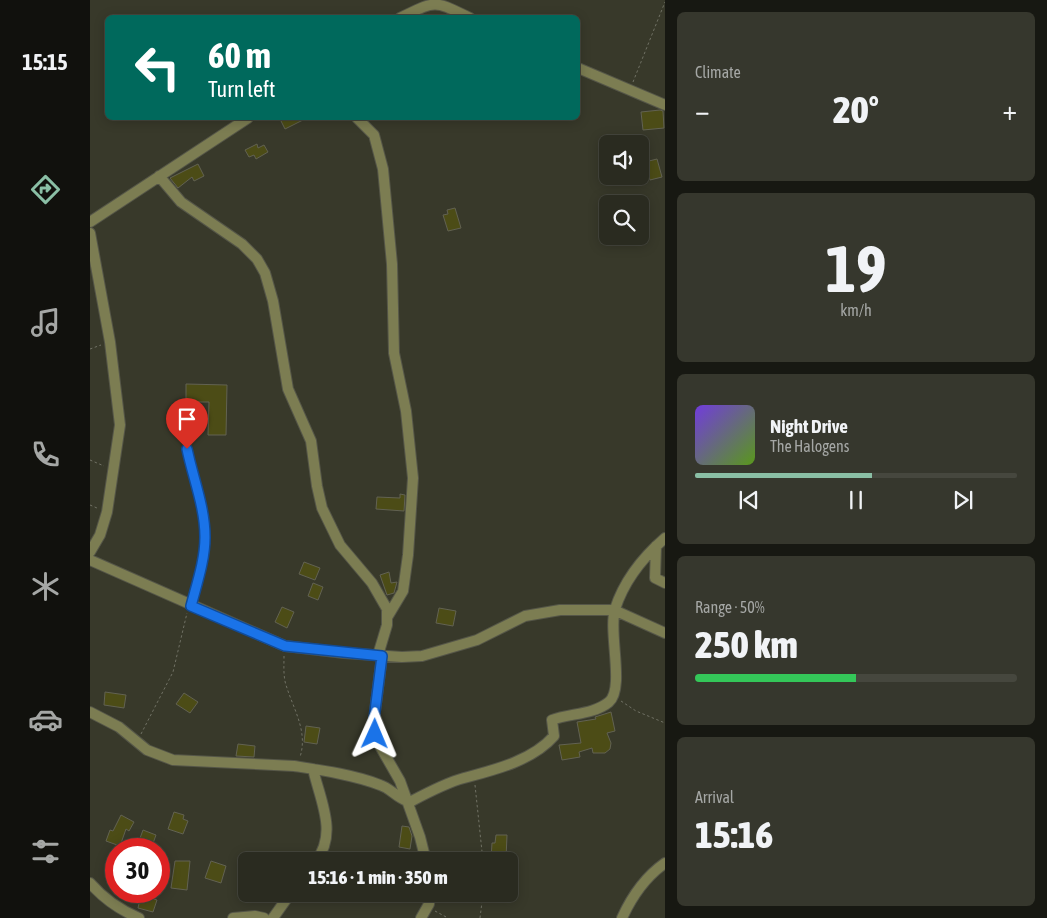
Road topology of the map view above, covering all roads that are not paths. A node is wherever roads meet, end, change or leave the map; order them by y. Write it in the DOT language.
graph roads {
  1 [pos="406,15"];
  2 [pos="464,15"];
  3 [pos="580,69"];
  4 [pos="664,105"];
  5 [pos="245,120"];
  6 [pos="359,120"];
  7 [pos="159,176"];
  8 [pos="90,222"];
  9 [pos="90,233"];
  10 [pos="185,404"];
  11 [pos="664,538"];
  12 [pos="656,546"];
  13 [pos="90,552"];
  14 [pos="90,560"];
  15 [pos="664,583"];
  16 [pos="190,605"];
  17 [pos="614,610"];
  18 [pos="388,616"];
  19 [pos="664,633"];
  20 [pos="380,656"];
  21 [pos="90,712"];
  22 [pos="313,769"];
  23 [pos="407,802"];
  24 [pos="322,852"];
  25 [pos="423,852"];
  26 [pos="664,862"];
  27 [pos="90,883"];
  28 [pos="284,902"];
  29 [pos="429,902"];
  30 [pos="122,915"];
  31 [pos="139,918"];
  32 [pos="233,918"];
  33 [pos="263,918"];
  34 [pos="273,918"];
  35 [pos="421,918"];
  36 [pos="622,918"];
  1 -- 2 [label="street"];
  3 -- 4 [label="street"];
  5 -- 7 [label="street"];
  6 -- 18 [label="street"];
  7 -- 8 [label="street"];
  7 -- 18 [label="street"];
  9 -- 13 [label="street"];
  10 -- 16 [label="lane"];
  11 -- 12 [label="street"];
  12 -- 15 [label="street"];
  12 -- 17 [label="street"];
  14 -- 16 [label="street"];
  16 -- 20 [label="street"];
  17 -- 19 [label="street"];
  17 -- 20 [label="street"];
  17 -- 23 [label="street"];
  18 -- 20 [label="street"];
  20 -- 23 [label="street"];
  21 -- 22 [label="street"];
  22 -- 23 [label="street"];
  22 -- 24 [label="street"];
  23 -- 25 [label="street"];
  26 -- 36 [label="street"];
  27 -- 30 [label="street"];
  28 -- 34 [label="street"];
  29 -- 35 [label="street"];
  30 -- 31 [label="street"];
  32 -- 33 [label="street"];
}
